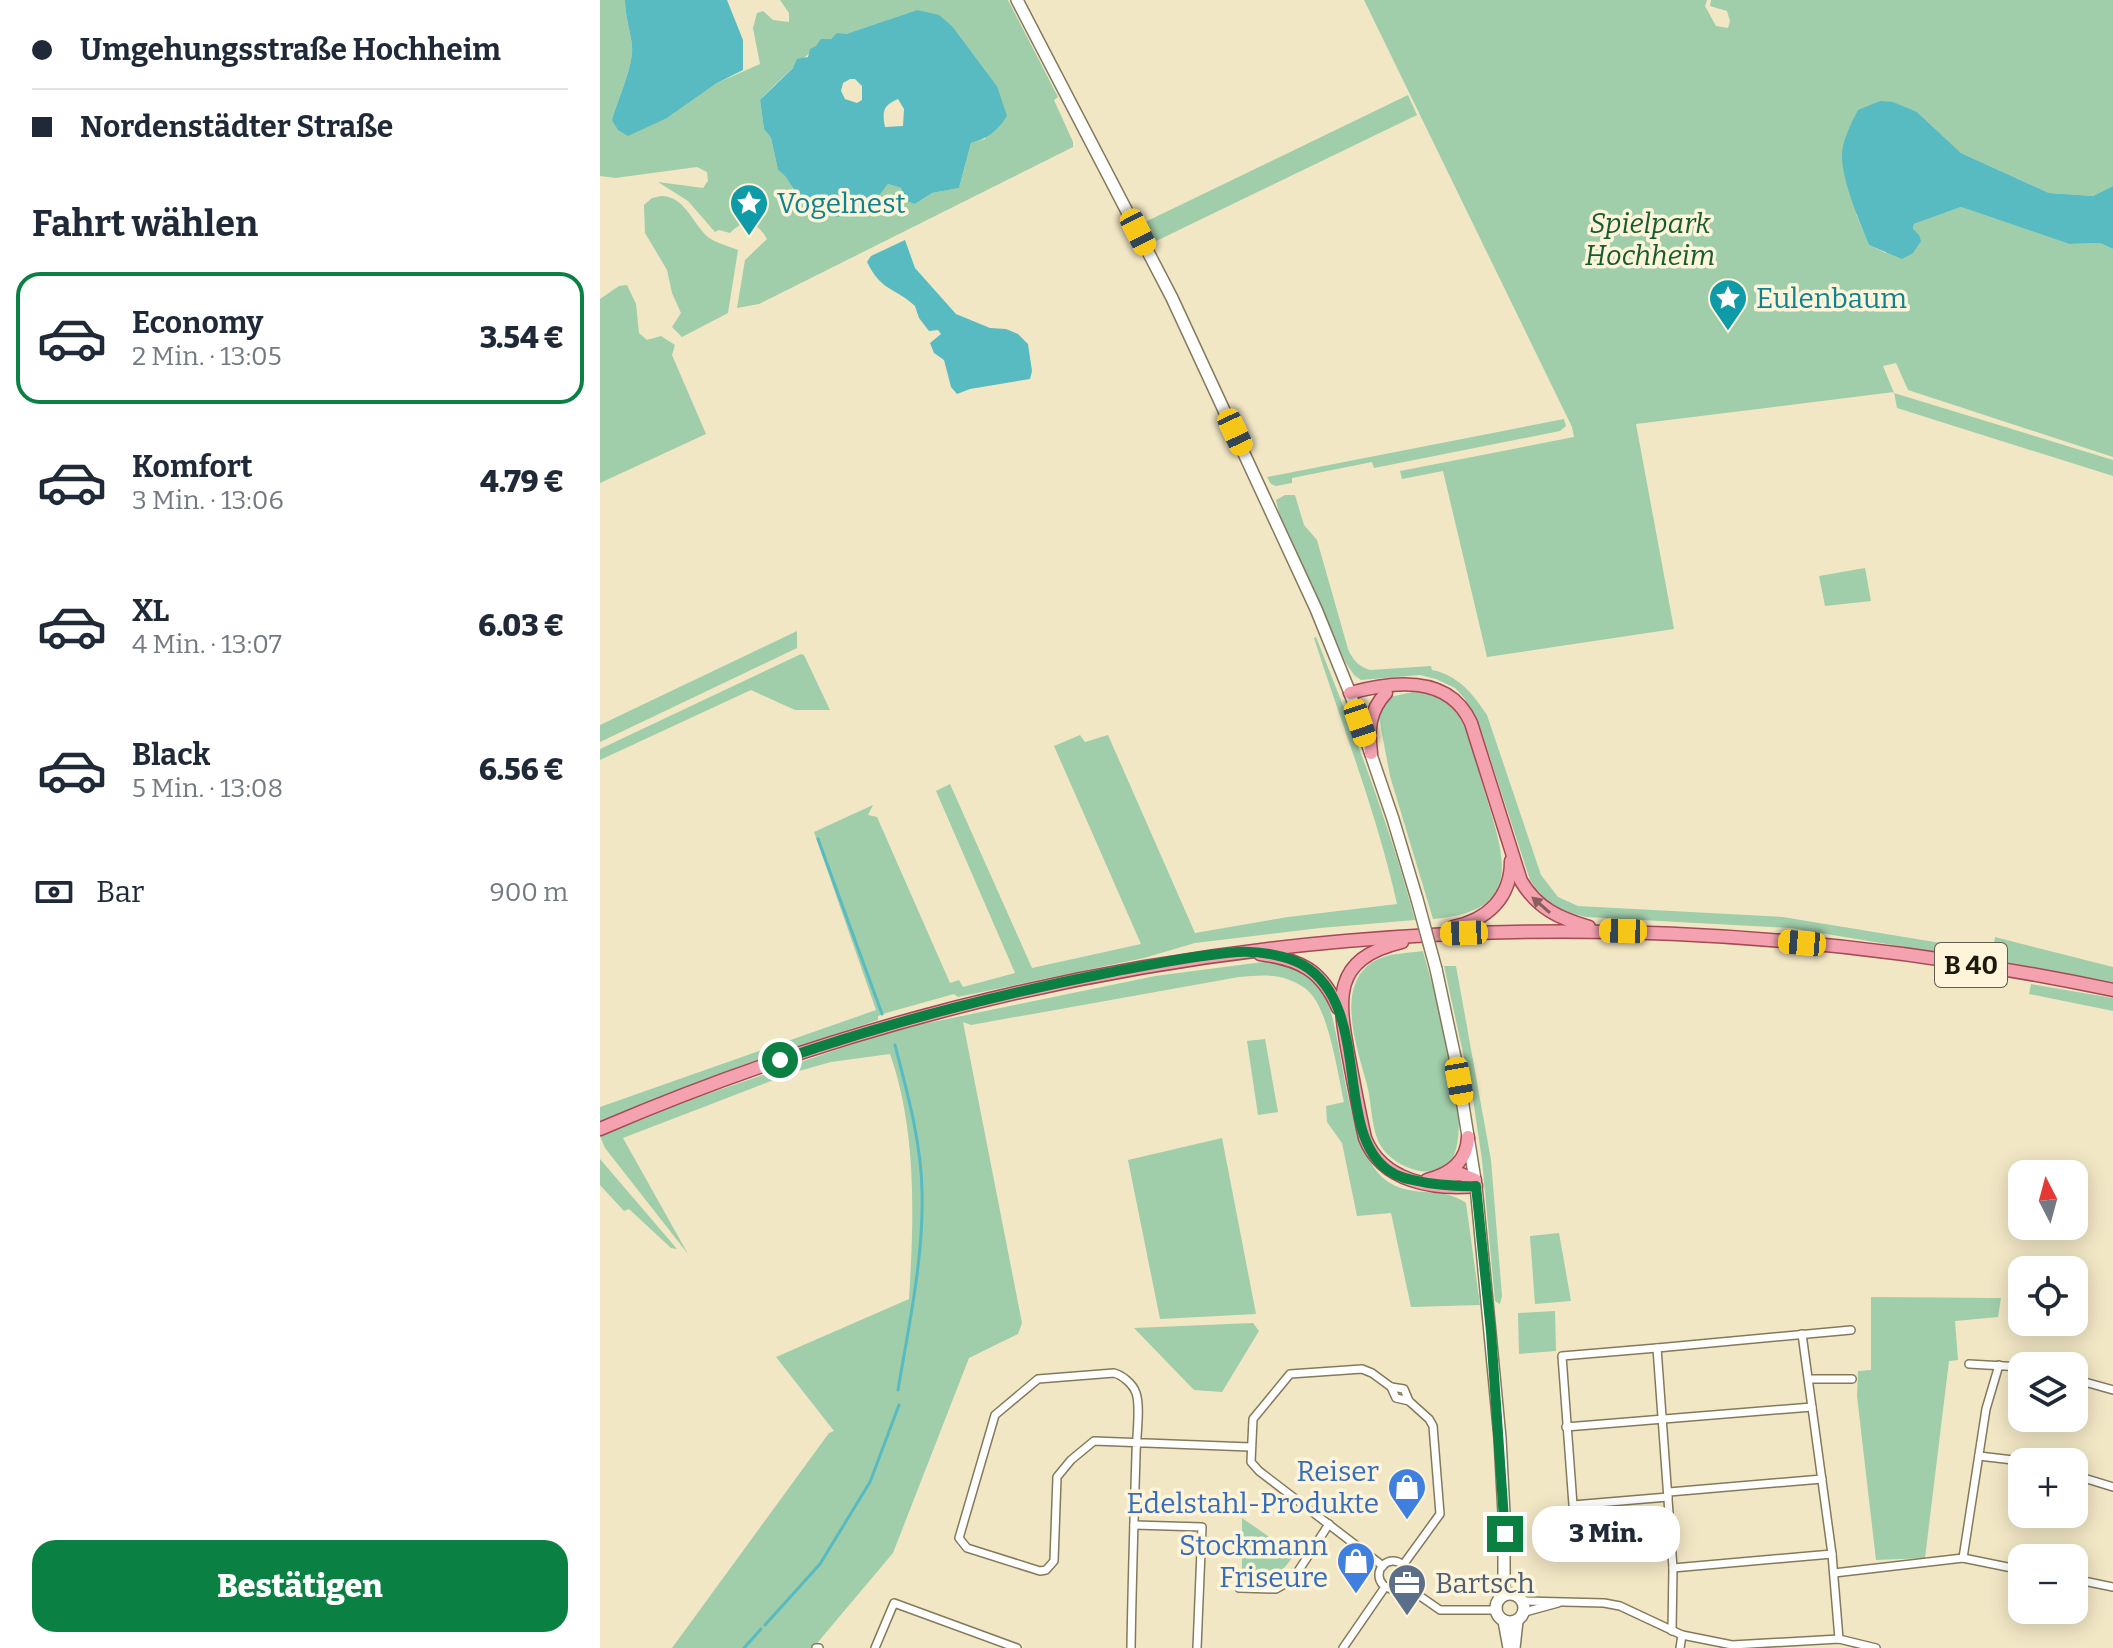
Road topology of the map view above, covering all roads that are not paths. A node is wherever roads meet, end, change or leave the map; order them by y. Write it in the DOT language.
graph roads {
  1 [pos="1017,0"];
  2 [pos="1402,685"];
  3 [pos="1350,693"];
  4 [pos="1386,693"];
  5 [pos="1371,753"];
  6 [pos="1509,850"];
  7 [pos="1600,931"];
  8 [pos="1436,934"];
  9 [pos="1414,935"];
  10 [pos="1241,952"];
  11 [pos="2113,990"];
  12 [pos="1341,1017"];
  13 [pos="600,1129"];
  14 [pos="1468,1137"];
  15 [pos="1440,1177"];
  16 [pos="1421,1181"];
  17 [pos="1476,1183"];
  18 [pos="1851,1330"];
  19 [pos="1802,1334"];
  20 [pos="1657,1348"];
  21 [pos="1969,1364"];
  22 [pos="1999,1365"];
  23 [pos="2008,1366"];
  24 [pos="1809,1379"];
  25 [pos="1852,1379"];
  26 [pos="2088,1383"];
  27 [pos="2113,1390"];
  28 [pos="1812,1407"];
  29 [pos="1664,1419"];
  30 [pos="1566,1427"];
  31 [pos="1136,1441"];
  32 [pos="1250,1447"];
  33 [pos="1979,1456"];
  34 [pos="2008,1459"];
  35 [pos="1822,1479"];
  36 [pos="2088,1479"];
  37 [pos="2113,1487"];
  38 [pos="1668,1494"];
  39 [pos="1329,1524"];
  40 [pos="1134,1525"];
  41 [pos="1832,1554"];
  42 [pos="1963,1558"];
  43 [pos="1403,1565"];
  44 [pos="1383,1566"];
  45 [pos="2008,1567"];
  46 [pos="1673,1568"];
  47 [pos="1834,1573"];
  48 [pos="2088,1582"];
  49 [pos="1404,1585"];
  50 [pos="1385,1587"];
  51 [pos="2113,1587"];
  52 [pos="1239,1588"];
  53 [pos="1517,1605"];
  54 [pos="1496,1610"];
  55 [pos="1504,1621"];
  56 [pos="1672,1631"];
  57 [pos="1682,1635"];
  58 [pos="1839,1639"];
  59 [pos="1790,1645"];
  60 [pos="875,1648"];
  61 [pos="1017,1648"];
  62 [pos="1131,1648"];
  63 [pos="1197,1648"];
  64 [pos="1343,1648"];
  65 [pos="1512,1648"];
  66 [pos="1680,1648"];
  67 [pos="1876,1648"];
  1 -- 3 [label="main road"];
  2 -- 3 [label="main road"];
  2 -- 4 [label="main road"];
  2 -- 6 [label="main road"];
  3 -- 4 [label="main road"];
  3 -- 5 [label="main road"];
  4 -- 5 [label="main road"];
  5 -- 14 [label="main road, bridge"];
  7 -- 6 [label="main road, one-way"];
  6 -- 9 [label="main road"];
  7 -- 8 [label="main road, B 40"];
  7 -- 11 [label="main road, B 40"];
  8 -- 9 [label="main road, B 40"];
  8 -- 12 [label="main road"];
  9 -- 10 [label="main road, B 40"];
  10 -- 12 [label="main road"];
  10 -- 13 [label="main road, B 40"];
  12 -- 16 [label="main road"];
  14 -- 15 [label="main road"];
  14 -- 17 [label="main road"];
  15 -- 16 [label="main road"];
  15 -- 17 [label="main road"];
  16 -- 17 [label="main road"];
  17 -- 53 [label="main road"];
  18 -- 19 [label="street"];
  19 -- 20 [label="street"];
  19 -- 24 [label="street"];
  20 -- 29 [label="street"];
  20 -- 30 [label="street"];
  21 -- 22 [label="street"];
  22 -- 23 [label="street"];
  22 -- 33 [label="street"];
  24 -- 25 [label="street"];
  24 -- 28 [label="street"];
  26 -- 27 [label="street"];
  28 -- 29 [label="street"];
  28 -- 35 [label="street"];
  29 -- 30 [label="street"];
  29 -- 38 [label="street"];
  30 -- 38 [label="street"];
  31 -- 31 [label="street"];
  31 -- 32 [label="street"];
  31 -- 40 [label="street"];
  32 -- 39 [label="street"];
  32 -- 43 [label="street"];
  33 -- 34 [label="street"];
  33 -- 42 [label="street"];
  35 -- 38 [label="street"];
  35 -- 41 [label="street"];
  36 -- 37 [label="street"];
  38 -- 46 [label="street"];
  39 -- 44 [label="street"];
  39 -- 52 [label="street"];
  40 -- 62 [label="street"];
  40 -- 63 [label="street"];
  41 -- 46 [label="street"];
  41 -- 47 [label="street"];
  42 -- 45 [label="street"];
  42 -- 47 [label="street"];
  43 -- 44 [label="street"];
  43 -- 49 [label="street"];
  44 -- 50 [label="street"];
  46 -- 56 [label="street"];
  47 -- 58 [label="street"];
  48 -- 51 [label="street"];
  49 -- 50 [label="street"];
  49 -- 54 [label="street"];
  50 -- 64 [label="street"];
  53 -- 54 [label="main road"];
  53 -- 55 [label="main road"];
  53 -- 56 [label="street"];
  53 -- 65 [label="main road"];
  54 -- 55 [label="main road"];
  55 -- 65 [label="main road"];
  56 -- 57 [label="street"];
  57 -- 59 [label="street"];
  57 -- 66 [label="street"];
  58 -- 59 [label="street"];
  58 -- 67 [label="street"];
  60 -- 61 [label="street"];
}
